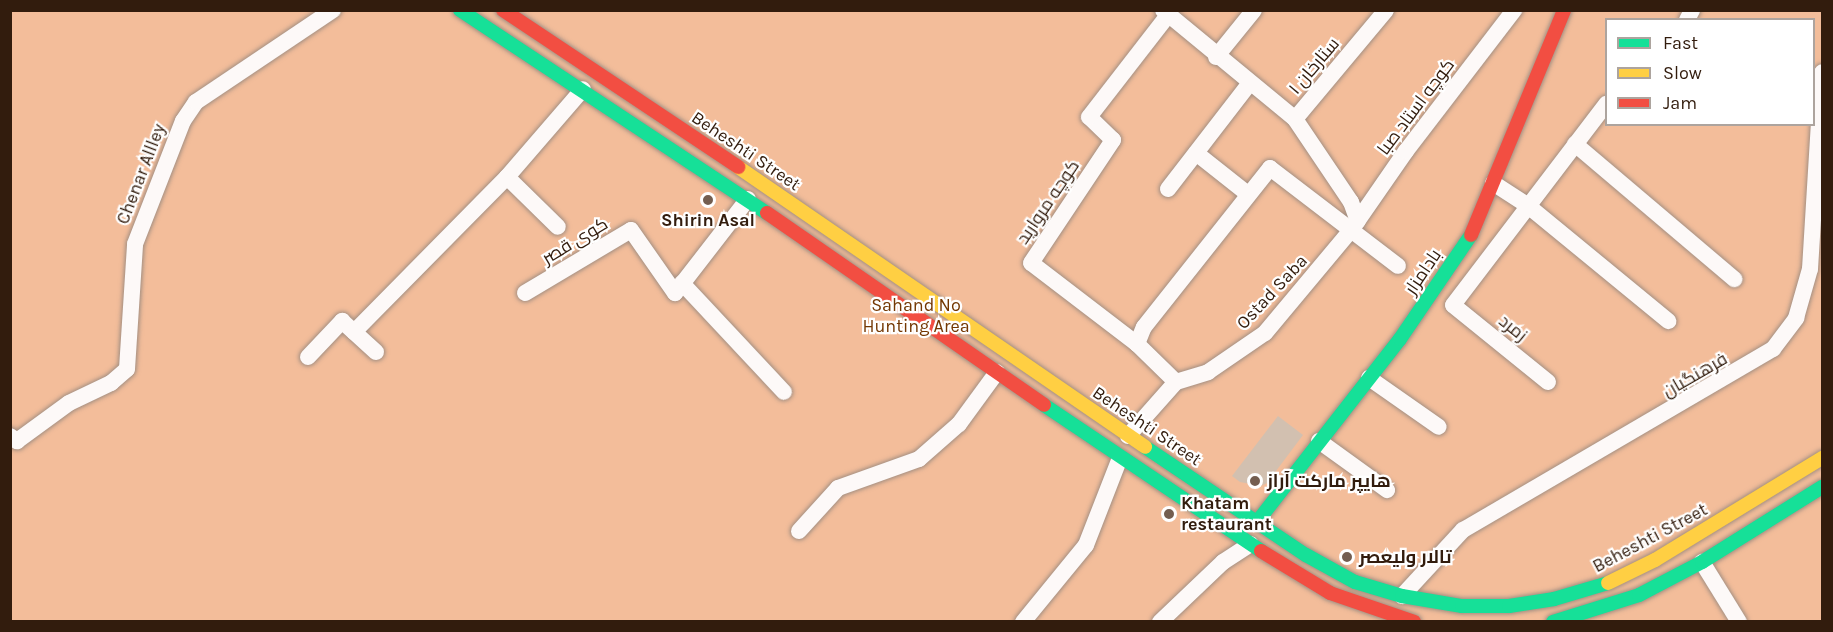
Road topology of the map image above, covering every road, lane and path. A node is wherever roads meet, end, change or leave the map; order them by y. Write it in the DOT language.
graph roads {
  1 [pos="333,10"];
  2 [pos="460,10"];
  3 [pos="503,10"];
  4 [pos="1254,10"];
  5 [pos="1386,10"];
  6 [pos="1514,10"];
  7 [pos="1564,10"];
  8 [pos="1165,13"];
  9 [pos="1216,57"];
  10 [pos="1822,72"];
  11 [pos="1250,83"];
  12 [pos="583,89"];
  13 [pos="1605,105"];
  14 [pos="1294,118"];
  15 [pos="1575,144"];
  16 [pos="1196,153"];
  17 [pos="507,177"];
  18 [pos="1493,183"];
  19 [pos="1168,189"];
  20 [pos="1248,194"];
  21 [pos="748,199"];
  22 [pos="1527,205"];
  23 [pos="1355,225"];
  24 [pos="558,227"];
  25 [pos="1398,266"];
  26 [pos="1734,279"];
  27 [pos="682,283"];
  28 [pos="525,293"];
  29 [pos="1668,321"];
  30 [pos="354,332"];
  31 [pos="1137,344"];
  32 [pos="376,352"];
  33 [pos="308,357"];
  34 [pos="997,372"];
  35 [pos="1369,378"];
  36 [pos="1176,382"];
  37 [pos="1548,382"];
  38 [pos="784,392"];
  39 [pos="1439,428"];
  40 [pos="1128,436"];
  41 [pos="14,438"];
  42 [pos="1319,441"];
  43 [pos="1120,458"];
  44 [pos="1822,458"];
  45 [pos="1822,487"];
  46 [pos="1387,490"];
  47 [pos="1245,513"];
  48 [pos="1263,526"];
  49 [pos="799,531"];
  50 [pos="1233,532"];
  51 [pos="1253,545"];
  52 [pos="1702,562"];
  53 [pos="1402,596"];
  54 [pos="1383,618"];
  55 [pos="1023,621"];
  56 [pos="1160,621"];
  57 [pos="1414,621"];
  58 [pos="1553,621"];
  59 [pos="1739,621"];
  1 -- 41 [label="street, Chenar Allley"];
  2 -- 12 [label="main road"];
  3 -- 40 [label="main road, Beheshti Street"];
  4 -- 9 [label="street"];
  5 -- 14 [label="street, ستارخان ۱"];
  6 -- 23 [label="street, کوچه استاد صبا"];
  7 -- 18 [label="main road, بادامزار"];
  8 -- 9 [label="street"];
  8 -- 31 [label="street, کوچه مروارید"];
  9 -- 11 [label="street"];
  10 -- 53 [label="street, فرهنگیان"];
  11 -- 14 [label="street"];
  11 -- 16 [label="street"];
  12 -- 17 [label="street"];
  12 -- 21 [label="main road"];
  13 -- 15 [label="street"];
  14 -- 23 [label="street"];
  15 -- 22 [label="street"];
  15 -- 26 [label="street"];
  16 -- 19 [label="street"];
  16 -- 20 [label="street"];
  17 -- 24 [label="street"];
  17 -- 30 [label="street"];
  18 -- 22 [label="street"];
  18 -- 35 [label="main road, بادامزار"];
  20 -- 23 [label="street"];
  20 -- 31 [label="street"];
  21 -- 27 [label="street"];
  21 -- 34 [label="main road"];
  22 -- 29 [label="street"];
  22 -- 37 [label="street, زمرد"];
  23 -- 25 [label="street"];
  23 -- 36 [label="street, Ostad Saba"];
  27 -- 28 [label="street, کوی قصر"];
  27 -- 38 [label="street"];
  30 -- 32 [label="street"];
  30 -- 33 [label="street"];
  31 -- 36 [label="street"];
  34 -- 43 [label="main road"];
  34 -- 49 [label="street"];
  35 -- 39 [label="street"];
  35 -- 42 [label="main road, بادامزار"];
  36 -- 40 [label="street"];
  40 -- 47 [label="main road, Beheshti Street"];
  42 -- 46 [label="street"];
  42 -- 48 [label="main road, بادامزار"];
  43 -- 50 [label="main road"];
  43 -- 55 [label="street"];
  44 -- 53 [label="main road, Beheshti Street"];
  45 -- 52 [label="main road"];
  47 -- 48 [label="main road, Beheshti Street"];
  47 -- 50 [label="main road"];
  48 -- 51 [label="main road, بادامزار"];
  48 -- 53 [label="main road, Beheshti Street"];
  50 -- 51 [label="main road"];
  51 -- 54 [label="main road"];
  51 -- 56 [label="street"];
  52 -- 58 [label="main road"];
  52 -- 59 [label="street"];
  54 -- 57 [label="main road"];
}
